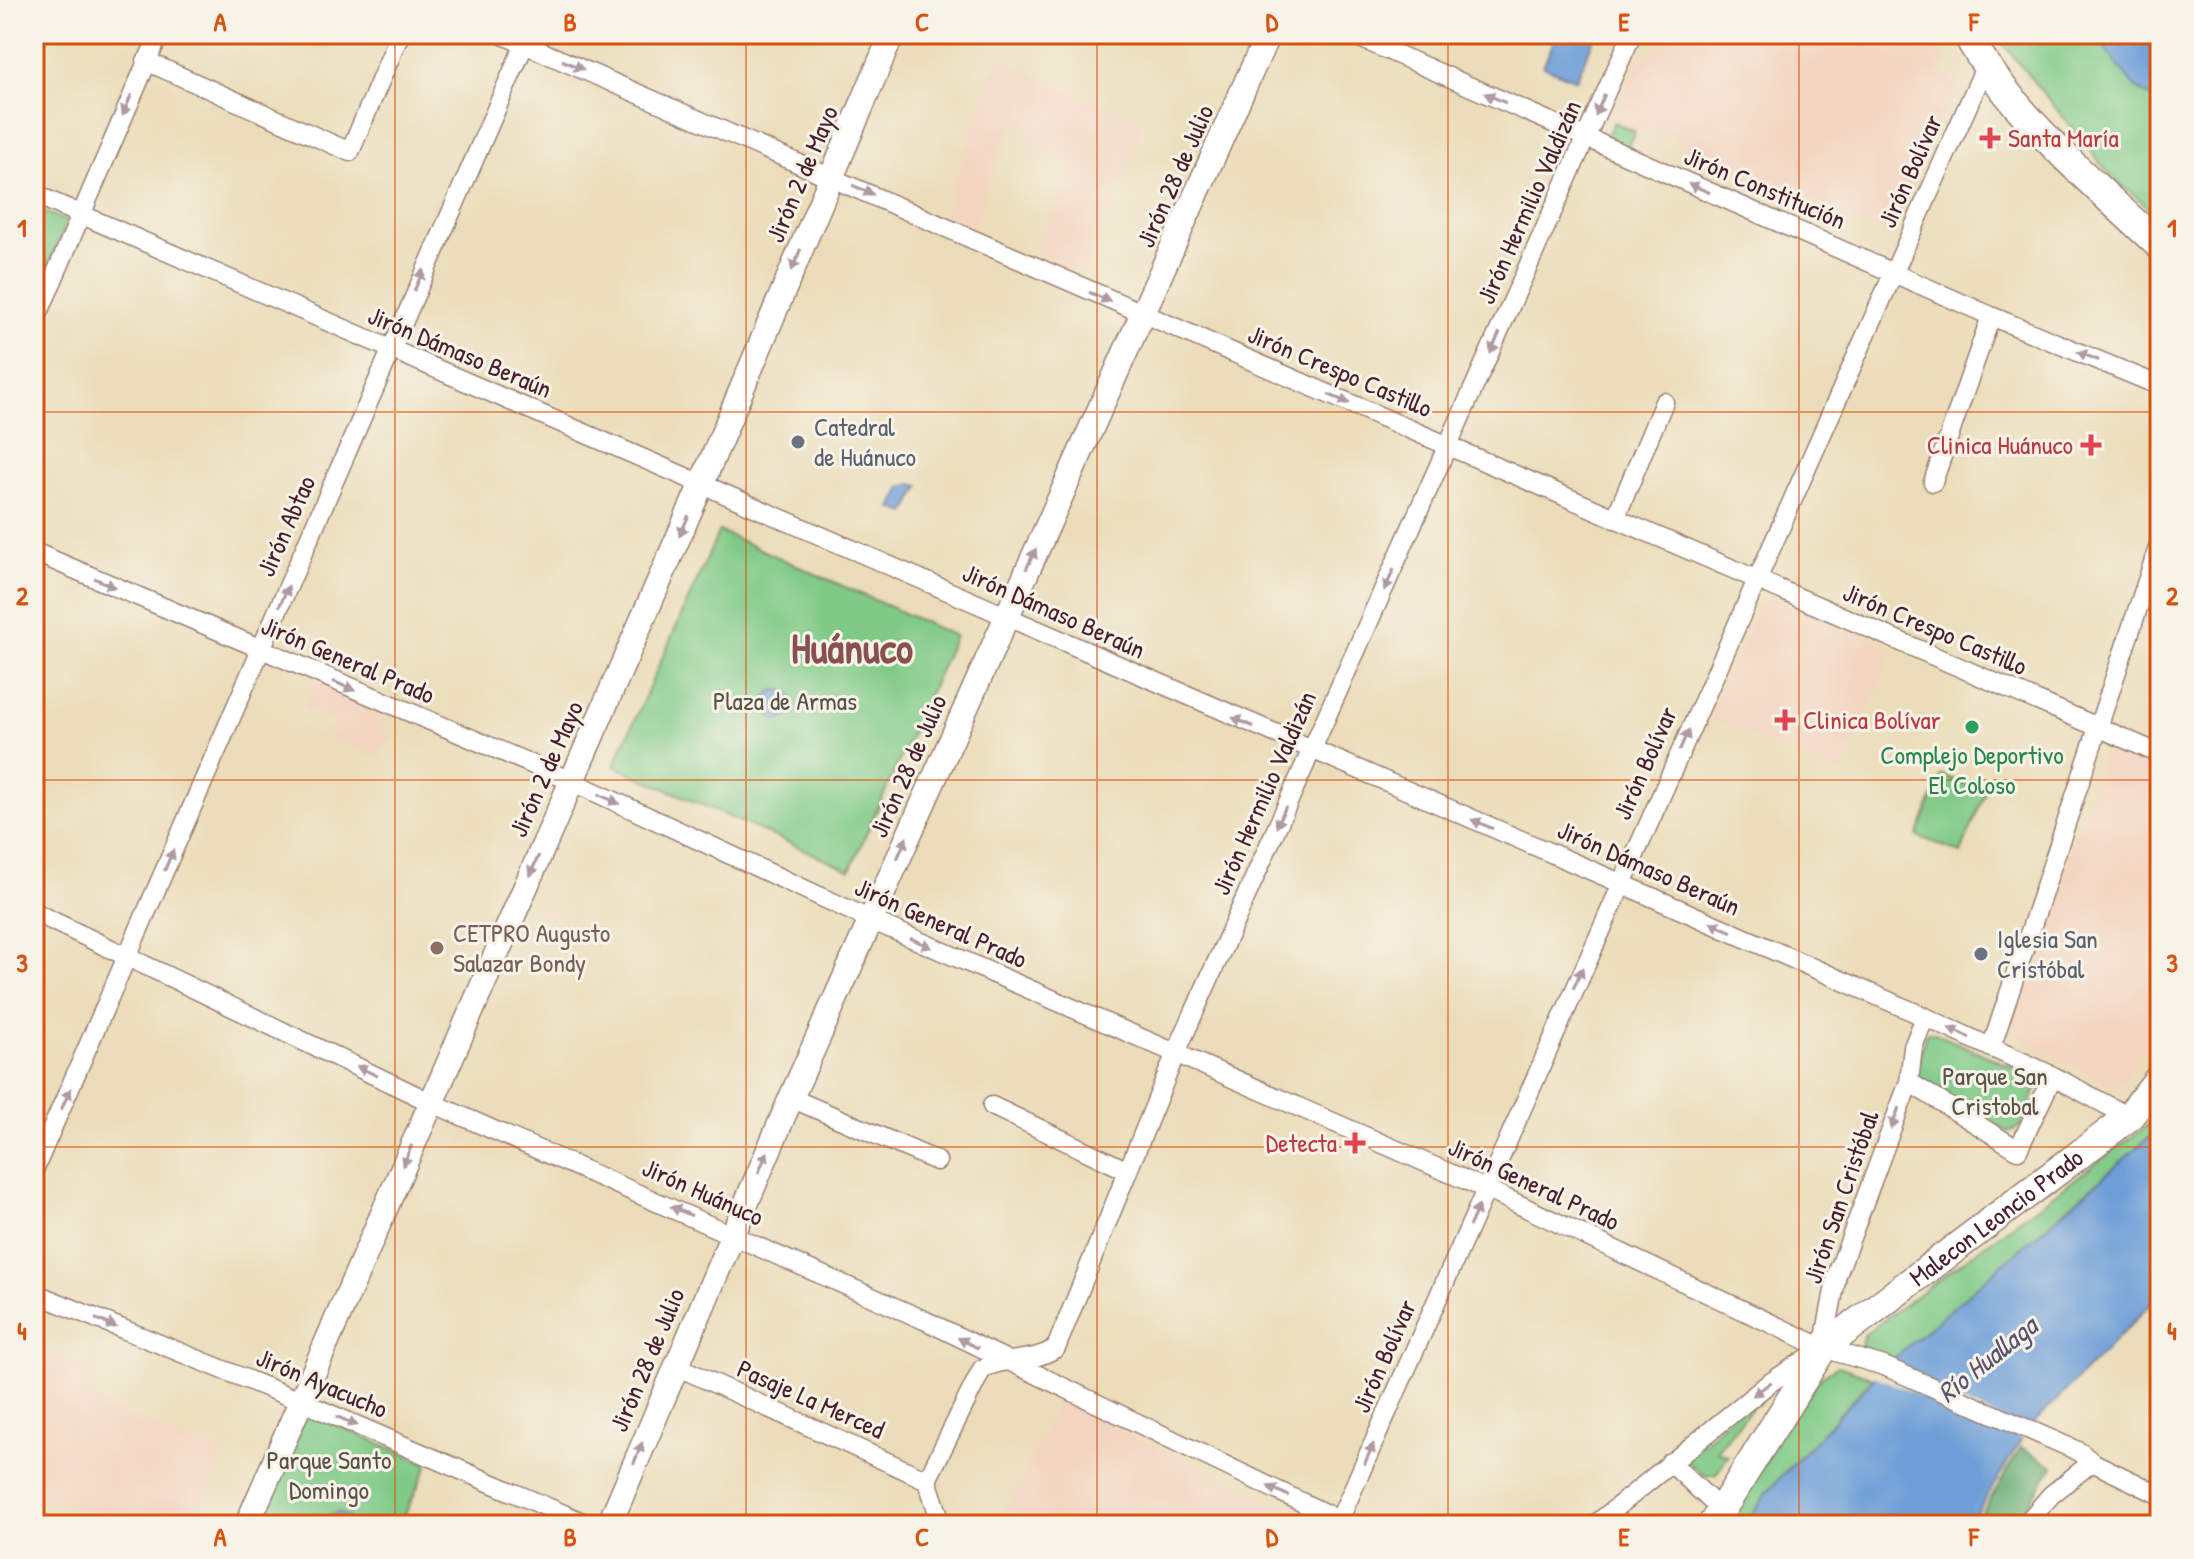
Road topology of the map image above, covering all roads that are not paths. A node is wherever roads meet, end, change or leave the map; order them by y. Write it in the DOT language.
graph roads {
  1 [pos="159,34"];
  2 [pos="400,34"];
  3 [pos="501,34"];
  4 [pos="892,34"];
  5 [pos="1268,34"];
  6 [pos="1351,34"];
  7 [pos="1632,34"];
  8 [pos="1967,34"];
  9 [pos="526,39"];
  10 [pos="146,61"];
  11 [pos="1985,67"];
  12 [pos="1586,139"];
  13 [pos="832,176"];
  14 [pos="34,194"];
  15 [pos="80,215"];
  16 [pos="2160,246"];
  17 [pos="1893,272"];
  18 [pos="1991,316"];
  19 [pos="1144,317"];
  20 [pos="34,324"];
  21 [pos="388,351"];
  22 [pos="2160,386"];
  23 [pos="1664,402"];
  24 [pos="1450,445"];
  25 [pos="1933,482"];
  26 [pos="702,483"];
  27 [pos="1615,519"];
  28 [pos="2160,542"];
  29 [pos="34,552"];
  30 [pos="1755,581"];
  31 [pos="1004,617"];
  32 [pos="259,651"];
  33 [pos="2098,727"];
  34 [pos="1311,751"];
  35 [pos="2160,754"];
  36 [pos="571,781"];
  37 [pos="1620,883"];
  38 [pos="34,912"];
  39 [pos="871,920"];
  40 [pos="128,955"];
  41 [pos="1925,1017"];
  42 [pos="1991,1048"];
  43 [pos="1175,1055"];
  44 [pos="2053,1076"];
  45 [pos="2160,1077"];
  46 [pos="1909,1082"];
  47 [pos="791,1098"];
  48 [pos="430,1102"];
  49 [pos="992,1106"];
  50 [pos="2129,1117"];
  51 [pos="937,1161"];
  52 [pos="34,1170"];
  53 [pos="1128,1171"];
  54 [pos="1486,1189"];
  55 [pos="732,1233"];
  56 [pos="34,1293"];
  57 [pos="1823,1348"];
  58 [pos="1008,1363"];
  59 [pos="674,1365"];
  60 [pos="300,1401"];
  61 [pos="1670,1462"];
  62 [pos="2092,1462"];
  63 [pos="927,1480"];
  64 [pos="2160,1495"];
  65 [pos="1717,1518"];
  66 [pos="1342,1523"];
  67 [pos="247,1525"];
  68 [pos="589,1525"];
  69 [pos="609,1525"];
  70 [pos="942,1525"];
  71 [pos="1595,1525"];
  72 [pos="2025,1525"];
  1 -- 10 [label="street"];
  2 -- 10 [label="street"];
  3 -- 9 [label="street, Jirón Crespo Castillo"];
  4 -- 13 [label="street, Jirón 2 de Mayo"];
  5 -- 19 [label="street, Jirón 28 de Julio"];
  12 -- 6 [label="street, Jirón Constitución, one-way"];
  7 -- 12 [label="street, Jirón Hermilio Valdizán, one-way"];
  8 -- 11 [label="main road"];
  9 -- 13 [label="street, Jirón Crespo Castillo, one-way"];
  21 -- 9 [label="street, Jirón Abtao, one-way"];
  10 -- 15 [label="street, one-way"];
  11 -- 16 [label="main road"];
  11 -- 17 [label="street, Jirón Bolívar"];
  17 -- 12 [label="street, Jirón Constitución, one-way"];
  12 -- 24 [label="street, Jirón Hermilio Valdizán, one-way"];
  13 -- 19 [label="street, Jirón Crespo Castillo, one-way"];
  13 -- 26 [label="street, Jirón 2 de Mayo, one-way"];
  14 -- 15 [label="street, Jirón Dámaso Beraún"];
  15 -- 20 [label="street"];
  15 -- 21 [label="street, Jirón Dámaso Beraún"];
  17 -- 18 [label="street, Jirón Constitución"];
  17 -- 30 [label="street, Jirón Bolívar"];
  22 -- 18 [label="street, Jirón Constitución, one-way"];
  18 -- 25 [label="street"];
  19 -- 24 [label="street, Jirón Crespo Castillo, one-way"];
  31 -- 19 [label="street, Jirón 28 de Julio, one-way"];
  21 -- 26 [label="street, Jirón Dámaso Beraún"];
  32 -- 21 [label="street, Jirón Abtao, one-way"];
  23 -- 27 [label="street"];
  24 -- 27 [label="street, Jirón Crespo Castillo"];
  24 -- 34 [label="street, Jirón Hermilio Valdizán, one-way"];
  26 -- 31 [label="street, Jirón Dámaso Beraún"];
  26 -- 36 [label="street, Jirón 2 de Mayo, one-way"];
  27 -- 30 [label="street, Jirón Crespo Castillo"];
  28 -- 33 [label="street"];
  29 -- 32 [label="street, Jirón General Prado, one-way"];
  30 -- 33 [label="street, Jirón Crespo Castillo"];
  37 -- 30 [label="street, Jirón Bolívar, one-way"];
  34 -- 31 [label="street, Jirón Dámaso Beraún, one-way"];
  39 -- 31 [label="street, Jirón 28 de Julio, one-way"];
  32 -- 36 [label="street, Jirón General Prado, one-way"];
  40 -- 32 [label="street, Jirón Abtao, one-way"];
  33 -- 35 [label="street, Jirón Crespo Castillo"];
  33 -- 42 [label="street"];
  37 -- 34 [label="street, Jirón Dámaso Beraún, one-way"];
  34 -- 43 [label="street, Jirón Hermilio Valdizán, one-way"];
  36 -- 39 [label="street, Jirón General Prado, one-way"];
  36 -- 48 [label="street, Jirón 2 de Mayo, one-way"];
  41 -- 37 [label="street, Jirón Dámaso Beraún, one-way"];
  54 -- 37 [label="street, Jirón Bolívar, one-way"];
  38 -- 40 [label="street, Jirón Huánuco"];
  39 -- 43 [label="street, Jirón General Prado, one-way"];
  39 -- 47 [label="street, Jirón 28 de Julio"];
  48 -- 40 [label="street, Jirón Huánuco, one-way"];
  52 -- 40 [label="street, Jirón Abtao, one-way"];
  42 -- 41 [label="street, Jirón Dámaso Beraún, one-way"];
  41 -- 46 [label="street, Jirón San Cristóbal"];
  42 -- 44 [label="street, Jirón Dámaso Beraún"];
  43 -- 53 [label="street, Jirón Hermilio Valdizán"];
  43 -- 54 [label="street, Jirón General Prado"];
  44 -- 46 [label="street"];
  44 -- 50 [label="street, Jirón Dámaso Beraún"];
  45 -- 50 [label="main road, Malecon Leoncio Prado"];
  46 -- 57 [label="street, Jirón San Cristóbal, one-way"];
  47 -- 51 [label="street"];
  55 -- 47 [label="street, Jirón 28 de Julio, one-way"];
  55 -- 48 [label="street, Jirón Huánuco, one-way"];
  48 -- 60 [label="street, Jirón 2 de Mayo, one-way"];
  49 -- 53 [label="street"];
  50 -- 57 [label="main road, Malecon Leoncio Prado"];
  53 -- 58 [label="street, Jirón Hermilio Valdizán"];
  54 -- 57 [label="street, Jirón General Prado"];
  66 -- 54 [label="street, Jirón Bolívar, one-way"];
  58 -- 55 [label="street, Jirón Huánuco, one-way"];
  55 -- 59 [label="street, Jirón 28 de Julio"];
  56 -- 60 [label="street, Jirón Ayacucho, one-way"];
  57 -- 61 [label="street, one-way"];
  57 -- 62 [label="street, Jirón General Prado"];
  57 -- 65 [label="main road"];
  58 -- 63 [label="street, Jirón Hermilio Valdizán"];
  66 -- 58 [label="street, Jirón Huánuco, one-way"];
  59 -- 63 [label="street, Pasaje La Merced"];
  69 -- 59 [label="street, Jirón 28 de Julio, one-way"];
  60 -- 67 [label="street, Jirón 2 de Mayo"];
  60 -- 68 [label="street, Jirón Ayacucho, one-way"];
  61 -- 65 [label="street"];
  61 -- 71 [label="street"];
  62 -- 64 [label="street, Jirón General Prado"];
  62 -- 72 [label="street"];
  63 -- 70 [label="street"];
}
